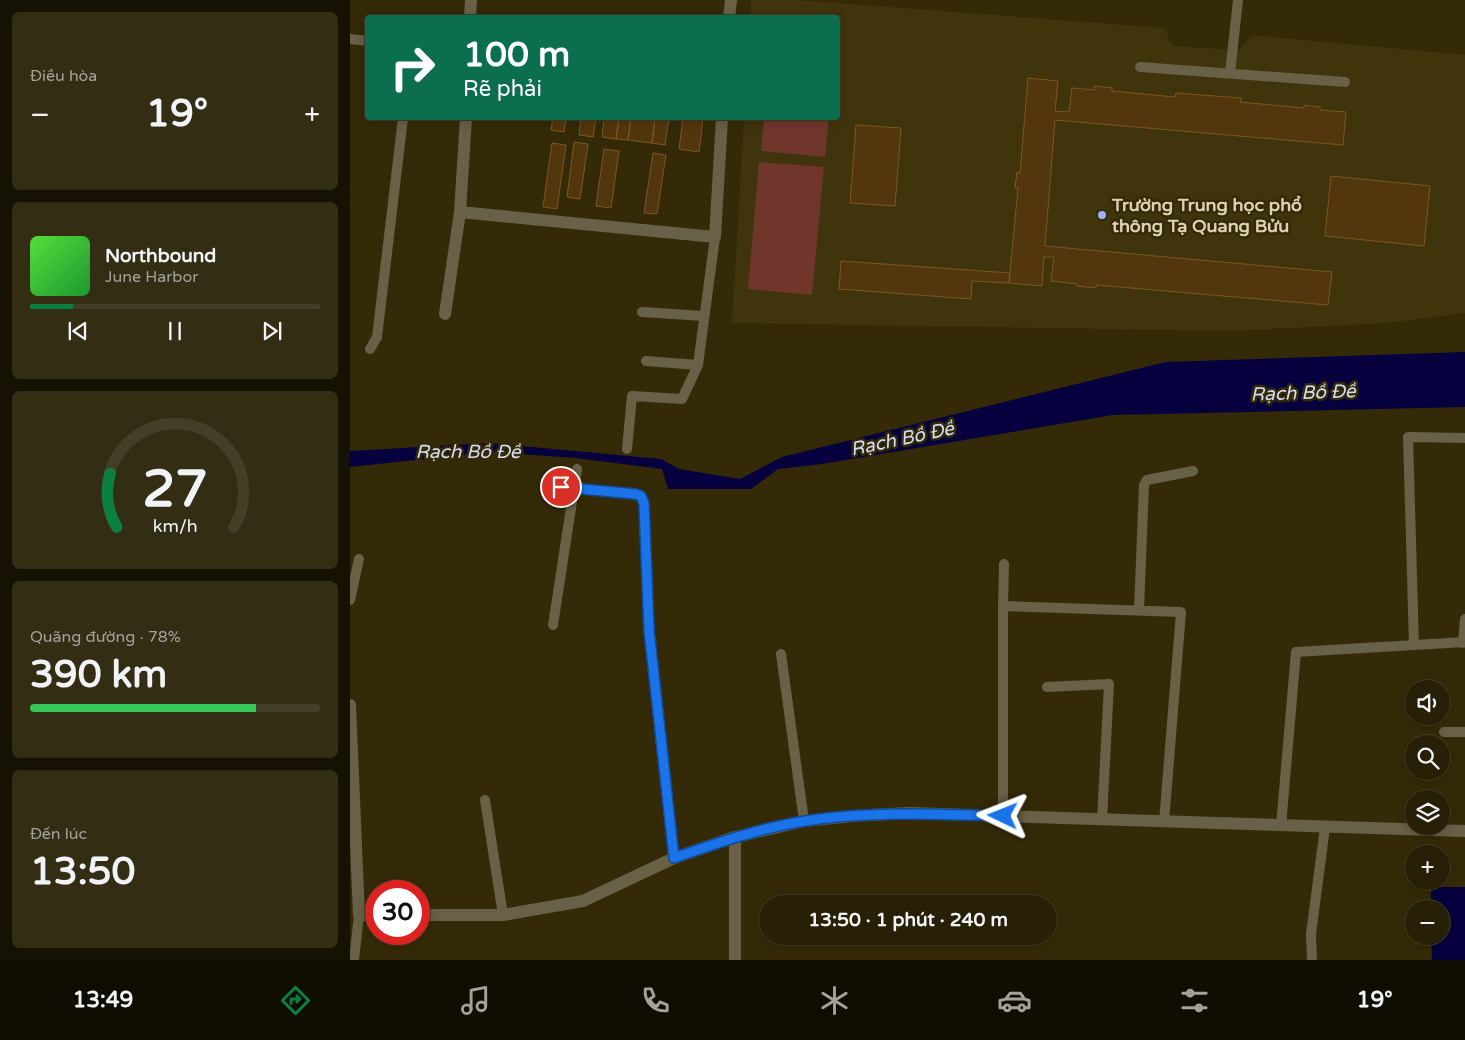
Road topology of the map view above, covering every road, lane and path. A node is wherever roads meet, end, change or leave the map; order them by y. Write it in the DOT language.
graph roads {
  1 [pos="470,0"];
  2 [pos="731,0"];
  3 [pos="1238,0"];
  4 [pos="470,15"];
  5 [pos="729,15"];
  6 [pos="350,39"];
  7 [pos="365,41"];
  8 [pos="1140,67"];
  9 [pos="1230,74"];
  10 [pos="1346,82"];
  11 [pos="403,120"];
  12 [pos="466,120"];
  13 [pos="722,120"];
  14 [pos="460,212"];
  15 [pos="715,237"];
  16 [pos="642,312"];
  17 [pos="445,314"];
  18 [pos="703,316"];
  19 [pos="370,349"];
  20 [pos="646,361"];
  21 [pos="698,365"];
  22 [pos="1465,438"];
  23 [pos="627,449"];
  24 [pos="577,469"];
  25 [pos="1193,471"];
  26 [pos="548,485"];
  27 [pos="575,488"];
  28 [pos="359,559"];
  29 [pos="1004,564"];
  30 [pos="350,600"];
  31 [pos="1003,606"];
  32 [pos="1139,610"];
  33 [pos="1465,619"];
  34 [pos="553,625"];
  35 [pos="1464,642"];
  36 [pos="1414,645"];
  37 [pos="781,654"];
  38 [pos="1047,687"];
  39 [pos="350,705"];
  40 [pos="1444,732"];
  41 [pos="1465,732"];
  42 [pos="485,800"];
  43 [pos="1003,816"];
  44 [pos="1102,820"];
  45 [pos="804,821"];
  46 [pos="1164,822"];
  47 [pos="1281,826"];
  48 [pos="1325,827"];
  49 [pos="1465,831"];
  50 [pos="735,837"];
  51 [pos="674,858"];
  52 [pos="359,915"];
  53 [pos="365,915"];
  54 [pos="430,915"];
  55 [pos="503,915"];
  56 [pos="354,960"];
  57 [pos="735,960"];
  58 [pos="1312,960"];
  1 -- 4 [label="street"];
  2 -- 5 [label="street"];
  3 -- 9 [label="lane"];
  6 -- 7 [label="lane"];
  8 -- 9 [label="lane"];
  9 -- 10 [label="lane"];
  11 -- 19 [label="lane"];
  12 -- 14 [label="street"];
  13 -- 15 [label="street"];
  14 -- 15 [label="street"];
  14 -- 17 [label="street"];
  15 -- 18 [label="lane"];
  16 -- 18 [label="lane"];
  18 -- 21 [label="lane"];
  20 -- 21 [label="lane"];
  21 -- 23 [label="lane"];
  22 -- 36 [label="lane"];
  24 -- 27 [label="lane"];
  25 -- 32 [label="lane"];
  26 -- 27 [label="lane"];
  27 -- 34 [label="lane"];
  27 -- 51 [label="lane"];
  28 -- 30 [label="lane"];
  29 -- 31 [label="lane"];
  31 -- 32 [label="lane"];
  31 -- 43 [label="lane"];
  32 -- 46 [label="lane"];
  33 -- 35 [label="lane"];
  35 -- 36 [label="lane"];
  36 -- 47 [label="lane"];
  37 -- 45 [label="lane"];
  38 -- 44 [label="lane"];
  39 -- 52 [label="street"];
  40 -- 41 [label="lane"];
  42 -- 55 [label="lane"];
  43 -- 44 [label="street"];
  43 -- 45 [label="street"];
  44 -- 46 [label="street"];
  45 -- 50 [label="street"];
  46 -- 47 [label="street"];
  47 -- 48 [label="street"];
  48 -- 49 [label="street"];
  48 -- 58 [label="lane"];
  50 -- 51 [label="street"];
  50 -- 57 [label="street"];
  51 -- 55 [label="street"];
  52 -- 53 [label="street"];
  52 -- 56 [label="lane"];
  54 -- 55 [label="street"];
}
